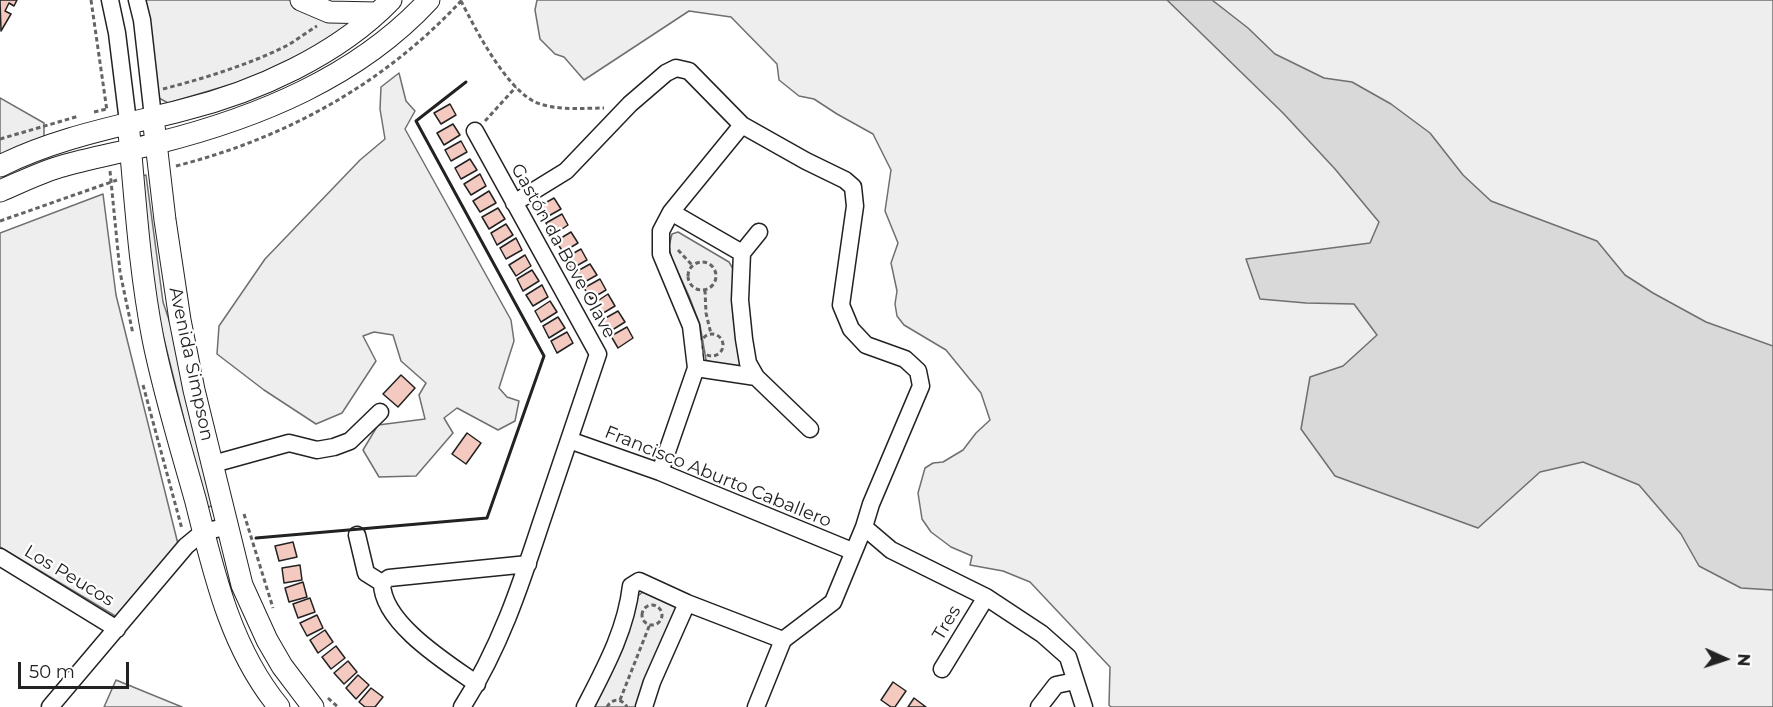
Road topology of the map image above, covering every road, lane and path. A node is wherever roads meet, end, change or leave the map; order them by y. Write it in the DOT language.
graph roads {
  1 [pos="110,0"];
  2 [pos="137,0"];
  3 [pos="301,0"];
  4 [pos="429,0"];
  5 [pos="461,2"];
  6 [pos="384,6"];
  7 [pos="328,12"];
  8 [pos="516,87"];
  9 [pos="167,88"];
  10 [pos="150,92"];
  11 [pos="124,97"];
  12 [pos="106,102"];
  13 [pos="630,104"];
  14 [pos="107,109"];
  15 [pos="161,115"];
  16 [pos="128,122"];
  17 [pos="742,125"];
  18 [pos="475,131"];
  19 [pos="0,139"];
  20 [pos="164,141"];
  21 [pos="130,149"];
  22 [pos="0,166"];
  23 [pos="174,166"];
  24 [pos="0,191"];
  25 [pos="514,203"];
  26 [pos="671,212"];
  27 [pos="759,232"];
  28 [pos="674,246"];
  29 [pos="742,253"];
  30 [pos="692,265"];
  31 [pos="705,290"];
  32 [pos="711,334"];
  33 [pos="696,368"];
  34 [pos="756,377"];
  35 [pos="380,412"];
  36 [pos="810,429"];
  37 [pos="569,440"];
  38 [pos="213,464"];
  39 [pos="660,472"];
  40 [pos="242,505"];
  41 [pos="229,526"];
  42 [pos="864,527"];
  43 [pos="203,532"];
  44 [pos="357,535"];
  45 [pos="852,551"];
  46 [pos="0,557"];
  47 [pos="528,564"];
  48 [pos="382,583"];
  49 [pos="986,597"];
  50 [pos="687,603"];
  51 [pos="274,611"];
  52 [pos="650,624"];
  53 [pos="117,629"];
  54 [pos="783,640"];
  55 [pos="942,669"];
  56 [pos="1075,681"];
  57 [pos="477,684"];
  58 [pos="318,699"];
  59 [pos="620,700"];
  60 [pos="50,707"];
  61 [pos="279,707"];
  62 [pos="338,707"];
  63 [pos="462,707"];
  64 [pos="585,707"];
  65 [pos="607,707"];
  66 [pos="627,707"];
  67 [pos="644,707"];
  68 [pos="756,707"];
  69 [pos="1039,707"];
  70 [pos="1084,707"];
  1 -- 11 [label="street, Avenida Simpson"];
  2 -- 10 [label="street, Avenida Simpson"];
  3 -- 7 [label="main road"];
  4 -- 20 [label="main road"];
  5 -- 8 [label="path"];
  6 -- 7 [label="main road"];
  6 -- 15 [label="main road"];
  7 -- 9 [label="path"];
  8 -- 13 [label="path"];
  8 -- 18 [label="path"];
  9 -- 10 [label="path"];
  9 -- 15 [label="path"];
  10 -- 15 [label="street, Avenida Simpson"];
  11 -- 12 [label="path"];
  11 -- 16 [label="street, Avenida Simpson"];
  13 -- 17 [label="street"];
  13 -- 25 [label="street"];
  14 -- 19 [label="path"];
  15 -- 16 [label="main road"];
  15 -- 20 [label="main road, Avenida Simpson"];
  16 -- 21 [label="main road, Avenida Simpson"];
  16 -- 22 [label="main road"];
  17 -- 26 [label="street"];
  17 -- 42 [label="street"];
  18 -- 25 [label="street, Gastón da Bove Olave"];
  20 -- 21 [label="main road"];
  20 -- 23 [label="path"];
  20 -- 38 [label="main road, Avenida Simpson"];
  21 -- 24 [label="main road"];
  21 -- 43 [label="main road, Avenida Simpson"];
  25 -- 37 [label="street, Gastón da Bove Olave"];
  26 -- 29 [label="street"];
  26 -- 33 [label="street"];
  27 -- 29 [label="street"];
  28 -- 30 [label="path"];
  29 -- 34 [label="street"];
  30 -- 31 [label="path"];
  30 -- 31 [label="path"];
  31 -- 32 [label="path"];
  32 -- 32 [label="path"];
  33 -- 34 [label="street"];
  33 -- 39 [label="street"];
  34 -- 36 [label="street"];
  35 -- 38 [label="street"];
  37 -- 39 [label="street, Francisco Aburto Caballero"];
  37 -- 47 [label="street, Gastón da Bove Olave"];
  38 -- 41 [label="main road, Avenida Simpson"];
  39 -- 45 [label="street, Francisco Aburto Caballero"];
  40 -- 51 [label="path"];
  41 -- 43 [label="street"];
  41 -- 58 [label="main road, Avenida Simpson"];
  42 -- 45 [label="street"];
  42 -- 49 [label="street"];
  43 -- 53 [label="street"];
  43 -- 61 [label="main road, Avenida Simpson"];
  44 -- 48 [label="street"];
  45 -- 54 [label="street"];
  46 -- 53 [label="street, Los Peucos"];
  47 -- 48 [label="street"];
  47 -- 57 [label="street, Gastón da Bove Olave"];
  48 -- 57 [label="street"];
  49 -- 55 [label="street, Tres"];
  49 -- 56 [label="street"];
  50 -- 54 [label="street"];
  50 -- 64 [label="street"];
  50 -- 67 [label="street"];
  52 -- 52 [label="path"];
  52 -- 59 [label="path"];
  53 -- 60 [label="street"];
  54 -- 68 [label="street"];
  56 -- 69 [label="street"];
  56 -- 70 [label="street"];
  57 -- 63 [label="street, Gastón da Bove Olave"];
  58 -- 62 [label="path"];
  59 -- 65 [label="path"];
  59 -- 66 [label="path"];
}
